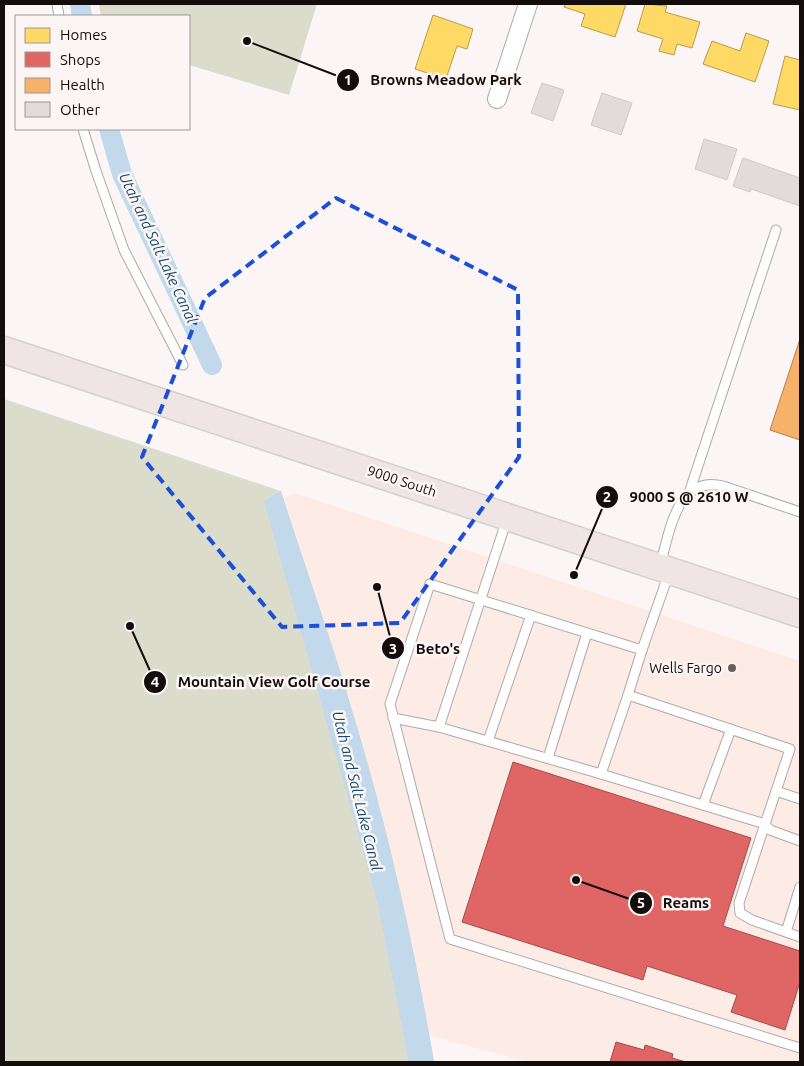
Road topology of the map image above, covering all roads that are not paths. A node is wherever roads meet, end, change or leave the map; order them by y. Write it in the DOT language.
graph roads {
  1 [pos="528,4"];
  2 [pos="497,100"];
  3 [pos="84,130"];
  4 [pos="776,230"];
  5 [pos="4,350"];
  6 [pos="184,365"];
  7 [pos="690,490"];
  8 [pos="800,512"];
  9 [pos="508,516"];
  10 [pos="664,568"];
  11 [pos="480,599"];
  12 [pos="800,614"];
  13 [pos="531,615"];
  14 [pos="587,633"];
  15 [pos="642,650"];
  16 [pos="628,695"];
  17 [pos="393,718"];
  18 [pos="439,727"];
  19 [pos="731,729"];
  20 [pos="488,741"];
  21 [pos="548,758"];
  22 [pos="601,774"];
  23 [pos="776,791"];
  24 [pos="800,799"];
  25 [pos="702,805"];
  26 [pos="765,824"];
  27 [pos="800,841"];
  28 [pos="800,887"];
  29 [pos="786,932"];
  30 [pos="800,937"];
  31 [pos="800,1048"];
  1 -- 2 [label="street"];
  3 -- 6 [label="lane"];
  4 -- 7 [label="lane"];
  5 -- 9 [label="main road, 9000 South"];
  7 -- 8 [label="lane"];
  7 -- 10 [label="lane"];
  9 -- 10 [label="main road, 9000 South"];
  9 -- 11 [label="lane"];
  10 -- 12 [label="main road, 9000 South"];
  10 -- 15 [label="lane"];
  11 -- 13 [label="lane"];
  11 -- 17 [label="lane"];
  11 -- 18 [label="lane"];
  13 -- 14 [label="lane"];
  13 -- 20 [label="lane"];
  14 -- 15 [label="lane"];
  14 -- 21 [label="lane"];
  15 -- 16 [label="lane"];
  16 -- 19 [label="lane"];
  16 -- 22 [label="lane"];
  17 -- 18 [label="lane"];
  17 -- 31 [label="lane"];
  18 -- 20 [label="lane"];
  19 -- 23 [label="lane"];
  19 -- 25 [label="lane"];
  20 -- 21 [label="lane"];
  21 -- 22 [label="lane"];
  22 -- 25 [label="lane"];
  23 -- 24 [label="lane"];
  23 -- 26 [label="lane"];
  25 -- 26 [label="lane"];
  26 -- 27 [label="lane"];
  26 -- 29 [label="lane"];
  28 -- 29 [label="lane"];
  29 -- 30 [label="lane"];
}
